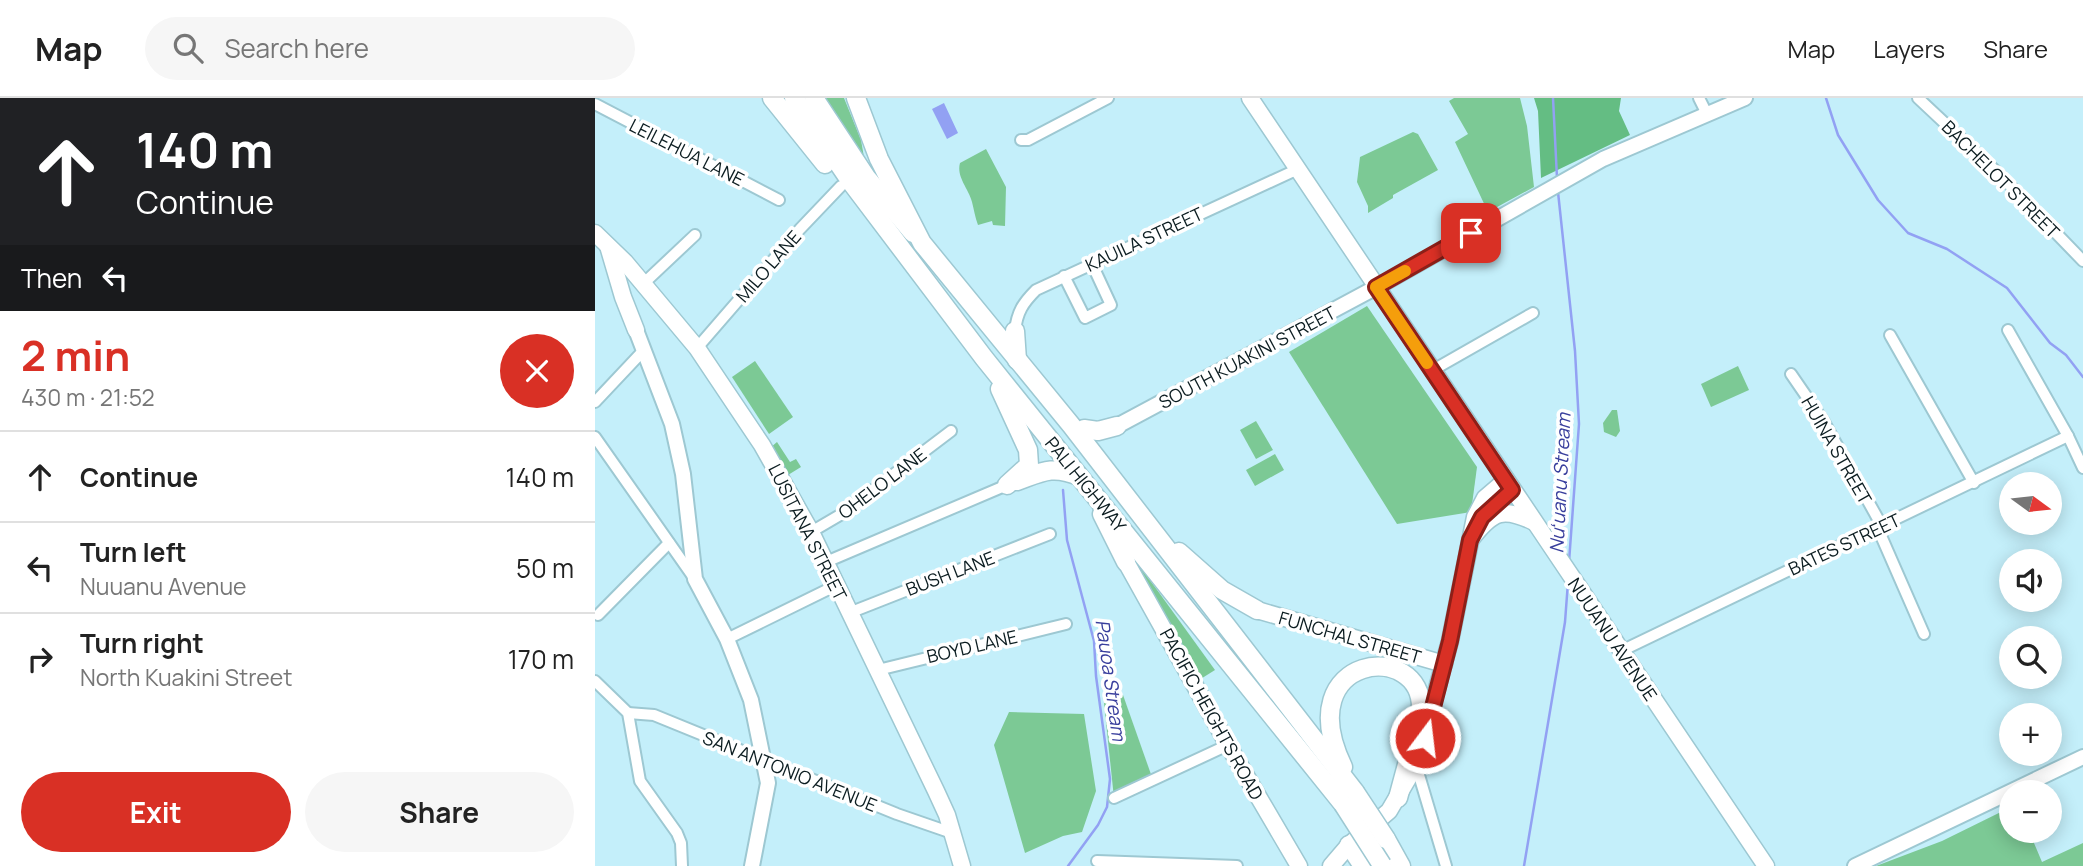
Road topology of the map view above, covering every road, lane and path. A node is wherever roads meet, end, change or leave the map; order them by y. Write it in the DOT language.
graph roads {
  1 [pos="772,98"];
  2 [pos="794,98"];
  3 [pos="814,98"];
  4 [pos="856,98"];
  5 [pos="1108,98"];
  6 [pos="1250,98"];
  7 [pos="1699,98"];
  8 [pos="1745,98"];
  9 [pos="1918,98"];
  10 [pos="595,104"];
  11 [pos="1707,114"];
  12 [pos="1021,141"];
  13 [pos="1296,170"];
  14 [pos="841,186"];
  15 [pos="779,200"];
  16 [pos="595,233"];
  17 [pos="695,235"];
  18 [pos="922,243"];
  19 [pos="608,246"];
  20 [pos="2083,261"];
  21 [pos="1092,264"];
  22 [pos="919,272"];
  23 [pos="1064,276"];
  24 [pos="646,287"];
  25 [pos="1376,287"];
  26 [pos="1533,313"];
  27 [pos="636,330"];
  28 [pos="2008,330"];
  29 [pos="1015,331"];
  30 [pos="1890,335"];
  31 [pos="697,348"];
  32 [pos="644,350"];
  33 [pos="984,358"];
  34 [pos="1017,360"];
  35 [pos="1433,370"];
  36 [pos="1791,374"];
  37 [pos="1034,380"];
  38 [pos="595,402"];
  39 [pos="1117,426"];
  40 [pos="1084,429"];
  41 [pos="951,431"];
  42 [pos="2068,436"];
  43 [pos="595,437"];
  44 [pos="1105,456"];
  45 [pos="2083,468"];
  46 [pos="1079,476"];
  47 [pos="1973,483"];
  48 [pos="1007,485"];
  49 [pos="1509,485"];
  50 [pos="1094,495"];
  51 [pos="1534,522"];
  52 [pos="1879,528"];
  53 [pos="811,532"];
  54 [pos="1050,534"];
  55 [pos="1470,540"];
  56 [pos="669,543"];
  57 [pos="826,562"];
  58 [pos="1126,562"];
  59 [pos="695,579"];
  60 [pos="837,585"];
  61 [pos="1257,610"];
  62 [pos="849,612"];
  63 [pos="598,615"];
  64 [pos="1066,624"];
  65 [pos="1924,634"];
  66 [pos="727,639"];
  67 [pos="1621,651"];
  68 [pos="1444,664"];
  69 [pos="878,670"];
  70 [pos="595,681"];
  71 [pos="628,713"];
  72 [pos="1228,745"];
  73 [pos="2083,757"];
  74 [pos="765,761"];
  75 [pos="1416,765"];
  76 [pos="1114,797"];
  77 [pos="1349,798"];
  78 [pos="1398,798"];
  79 [pos="952,833"];
  80 [pos="1349,845"];
  81 [pos="1097,861"];
  82 [pos="1385,864"];
  83 [pos="682,866"];
  84 [pos="752,866"];
  85 [pos="962,866"];
  86 [pos="1237,866"];
  87 [pos="1299,866"];
  88 [pos="1331,866"];
  89 [pos="1446,866"];
  90 [pos="1766,866"];
  91 [pos="1855,866"];
  1 -- 14 [label="main road"];
  2 -- 22 [label="main road, PALI HIGHWAY"];
  3 -- 18 [label="main road, PALI HIGHWAY"];
  4 -- 18 [label="main road"];
  5 -- 12 [label="street"];
  6 -- 13 [label="main road, NUUANU AVENUE"];
  7 -- 11 [label="street"];
  8 -- 11 [label="street, SOUTH KUAKINI STREET"];
  9 -- 20 [label="street, BACHELOT STREET"];
  10 -- 15 [label="street, LEILEHUA LANE"];
  11 -- 25 [label="street, SOUTH KUAKINI STREET"];
  13 -- 21 [label="street, KAUILA STREET"];
  13 -- 25 [label="main road, NUUANU AVENUE"];
  14 -- 22 [label="main road"];
  14 -- 31 [label="street, MILO LANE"];
  16 -- 19 [label="main road, LUSITANA STREET"];
  17 -- 24 [label="street"];
  18 -- 34 [label="main road, PALI HIGHWAY"];
  19 -- 24 [label="main road, LUSITANA STREET"];
  19 -- 27 [label="main road"];
  21 -- 23 [label="street, KAUILA STREET"];
  21 -- 23 [label="street"];
  22 -- 33 [label="main road, PALI HIGHWAY"];
  23 -- 29 [label="street, KAUILA STREET"];
  24 -- 27 [label="main road"];
  24 -- 31 [label="main road, LUSITANA STREET"];
  25 -- 35 [label="main road, NUUANU AVENUE"];
  25 -- 39 [label="street, SOUTH KUAKINI STREET"];
  26 -- 35 [label="street"];
  27 -- 32 [label="street"];
  28 -- 42 [label="street"];
  29 -- 34 [label="main road"];
  30 -- 47 [label="street"];
  31 -- 53 [label="main road, LUSITANA STREET"];
  32 -- 38 [label="street"];
  32 -- 59 [label="street"];
  33 -- 46 [label="main road, PALI HIGHWAY"];
  33 -- 48 [label="main road"];
  34 -- 37 [label="main road, PALI HIGHWAY"];
  35 -- 49 [label="main road, NUUANU AVENUE"];
  36 -- 52 [label="street, HUINA STREET"];
  37 -- 40 [label="main road"];
  37 -- 77 [label="main road, PALI HIGHWAY"];
  39 -- 40 [label="main road"];
  39 -- 44 [label="main road"];
  40 -- 44 [label="main road"];
  41 -- 53 [label="street, OHELO LANE"];
  42 -- 45 [label="street"];
  42 -- 47 [label="street, BATES STREET"];
  43 -- 56 [label="street"];
  44 -- 61 [label="main road"];
  46 -- 48 [label="main road"];
  46 -- 50 [label="main road, PALI HIGHWAY"];
  47 -- 52 [label="street, BATES STREET"];
  48 -- 57 [label="street"];
  49 -- 51 [label="main road, NUUANU AVENUE"];
  49 -- 55 [label="main road"];
  50 -- 58 [label="main road"];
  50 -- 77 [label="main road, PALI HIGHWAY"];
  51 -- 55 [label="main road"];
  51 -- 67 [label="main road, NUUANU AVENUE"];
  52 -- 65 [label="street, HUINA STREET"];
  52 -- 67 [label="street, BATES STREET"];
  53 -- 57 [label="main road, LUSITANA STREET"];
  54 -- 62 [label="street, BUSH LANE"];
  55 -- 68 [label="main road"];
  56 -- 59 [label="street"];
  56 -- 63 [label="street"];
  57 -- 60 [label="main road, LUSITANA STREET"];
  58 -- 72 [label="main road, PACIFIC HEIGHTS ROAD"];
  59 -- 66 [label="street"];
  60 -- 62 [label="main road, LUSITANA STREET"];
  60 -- 66 [label="street"];
  61 -- 68 [label="main road, FUNCHAL STREET"];
  62 -- 69 [label="main road, LUSITANA STREET"];
  64 -- 69 [label="street, BOYD LANE"];
  66 -- 74 [label="street"];
  67 -- 90 [label="main road, NUUANU AVENUE"];
  68 -- 75 [label="main road"];
  69 -- 79 [label="main road, LUSITANA STREET"];
  70 -- 71 [label="street"];
  71 -- 74 [label="street, SAN ANTONIO AVENUE"];
  71 -- 83 [label="street"];
  72 -- 76 [label="street"];
  72 -- 87 [label="main road, PACIFIC HEIGHTS ROAD"];
  73 -- 91 [label="street"];
  74 -- 79 [label="street, SAN ANTONIO AVENUE"];
  74 -- 84 [label="street"];
  75 -- 78 [label="main road"];
  75 -- 89 [label="street"];
  77 -- 78 [label="main road"];
  77 -- 82 [label="main road, PALI HIGHWAY, bridge"];
  78 -- 80 [label="main road"];
  79 -- 85 [label="main road, LUSITANA STREET"];
  80 -- 82 [label="main road"];
  80 -- 88 [label="main road"];
  81 -- 86 [label="street"];
}
